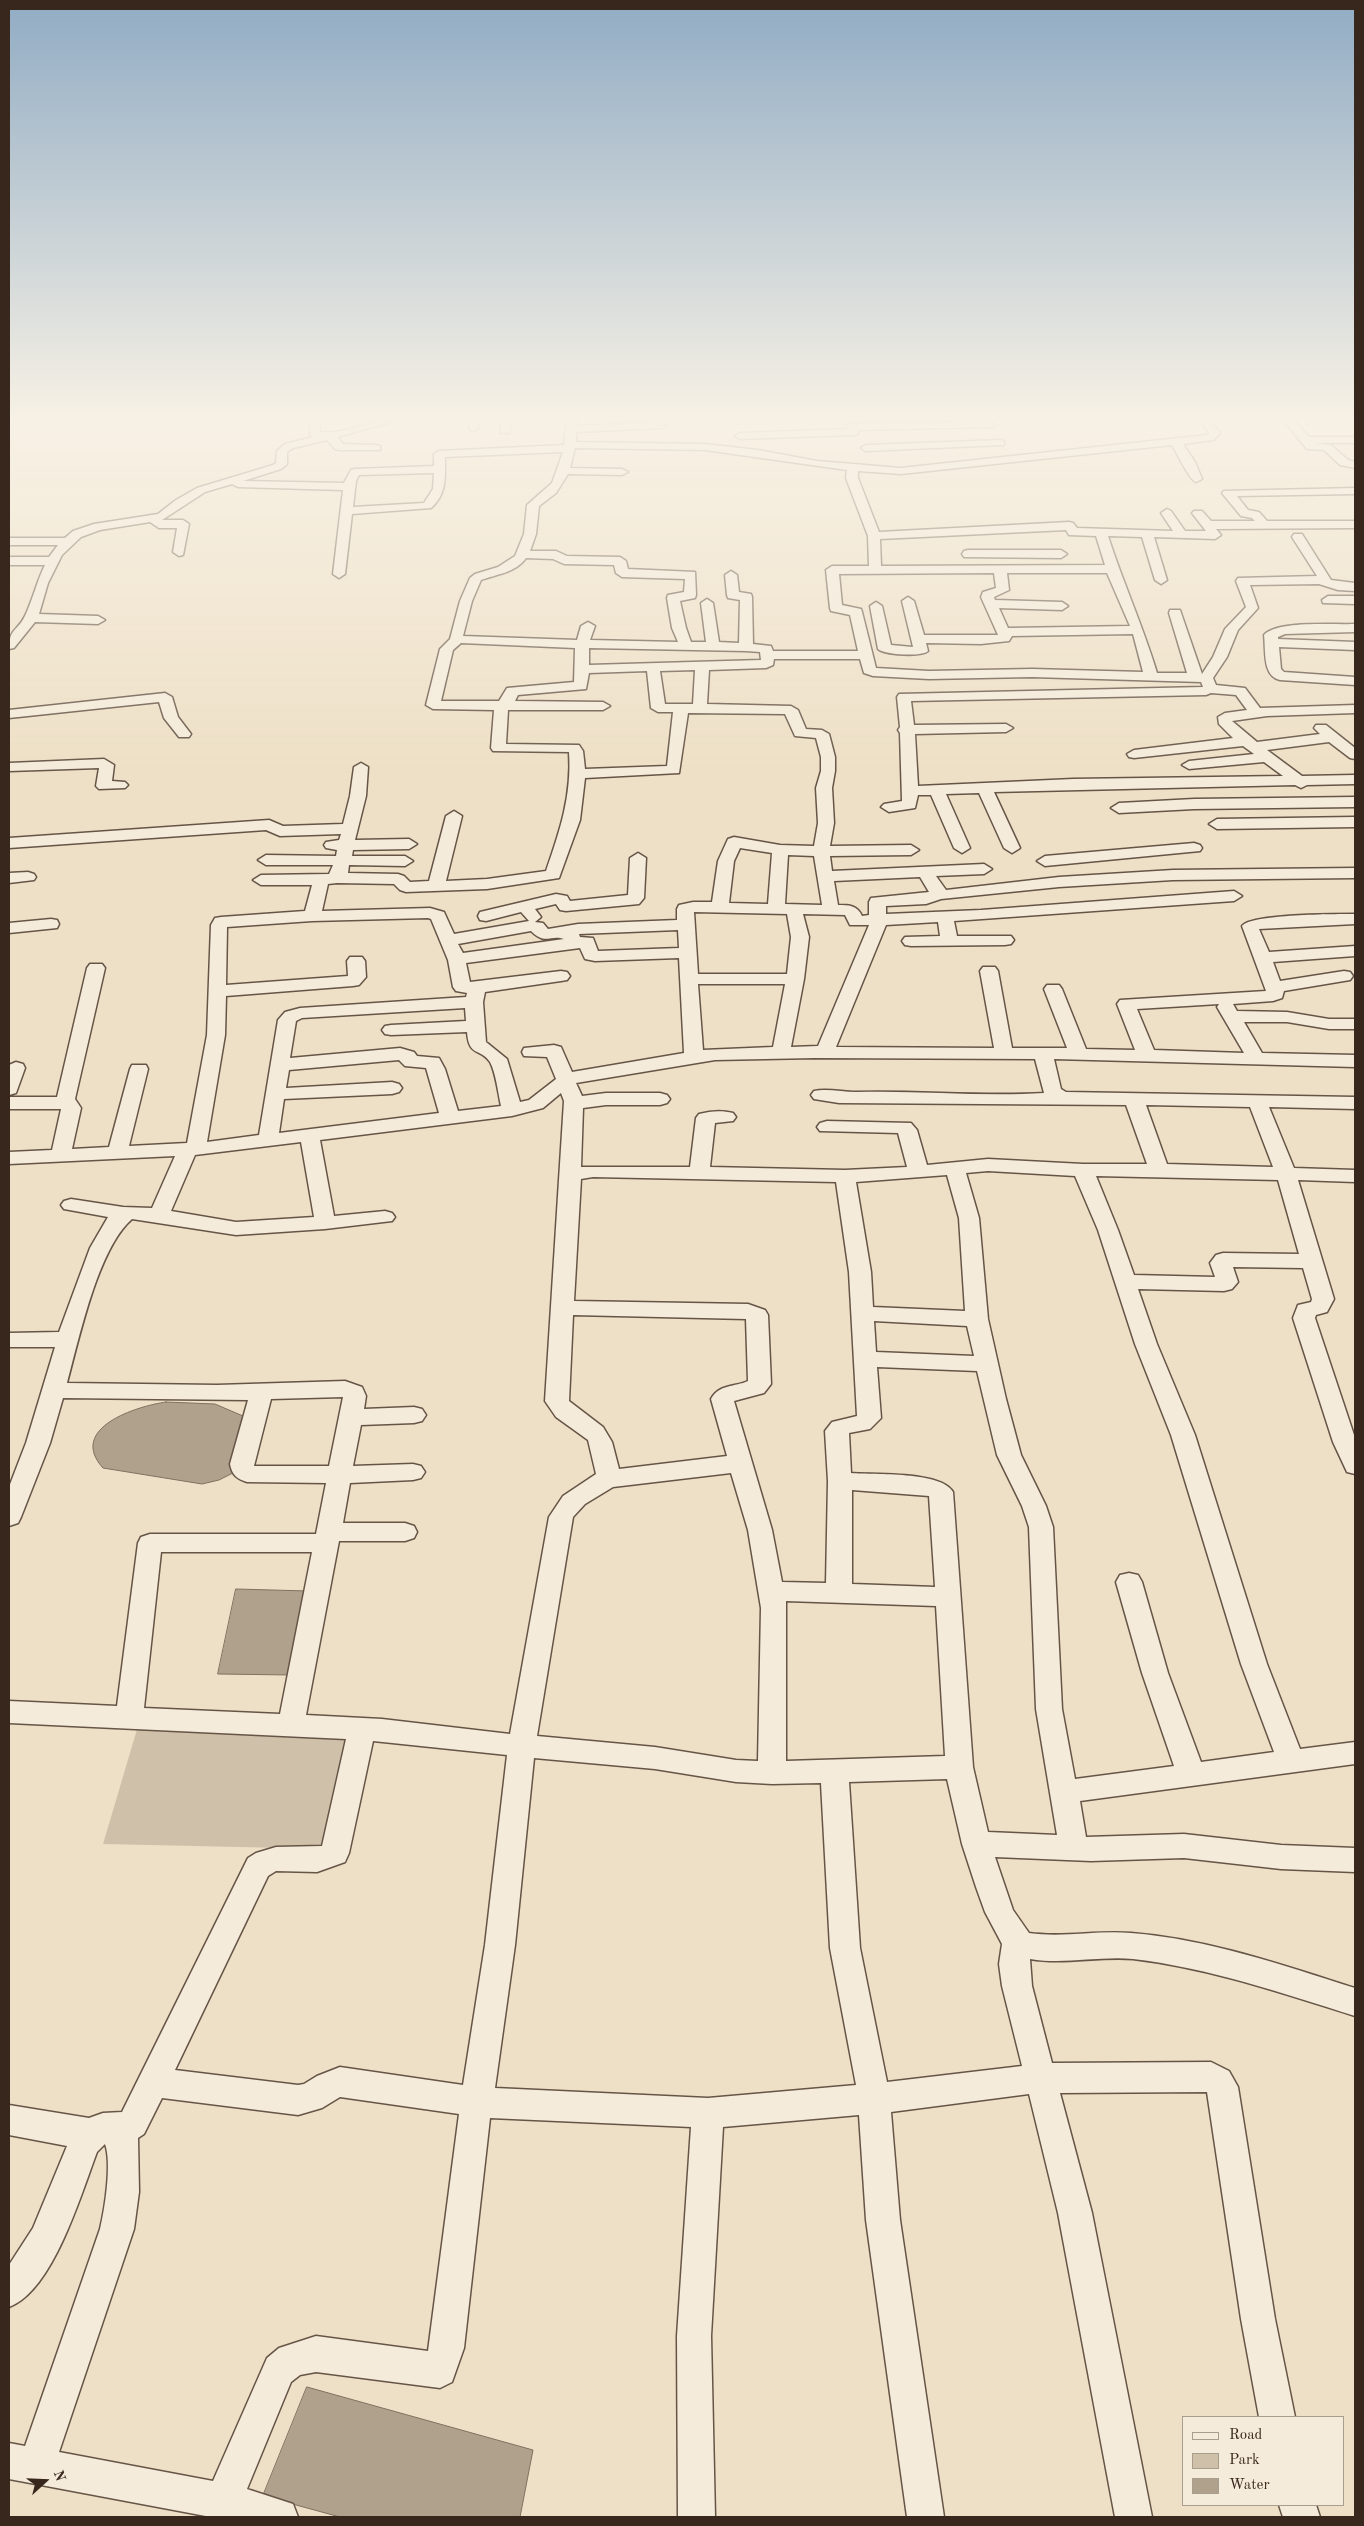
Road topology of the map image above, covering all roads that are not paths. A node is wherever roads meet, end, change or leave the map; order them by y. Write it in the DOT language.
graph roads {
  1 [pos="70,540"];
  2 [pos="181,540"];
  3 [pos="344,540"];
  4 [pos="530,540"];
  5 [pos="874,540"];
  6 [pos="1056,540"];
  7 [pos="1102,540"];
  8 [pos="1149,540"];
  9 [pos="1300,540"];
  10 [pos="10,541"];
  11 [pos="66,542"];
  12 [pos="179,552"];
  13 [pos="523,554"];
  14 [pos="968,554"];
  15 [pos="1061,554"];
  16 [pos="9,561"];
  17 [pos="53,561"];
  18 [pos="1065,569"];
  19 [pos="1112,569"];
  20 [pos="875,570"];
  21 [pos="1000,570"];
  22 [pos="339,574"];
  23 [pos="731,575"];
  24 [pos="1161,580"];
  25 [pos="1326,581"];
  26 [pos="1355,587"];
  27 [pos="1328,600"];
  28 [pos="1355,600"];
  29 [pos="908,601"];
  30 [pos="707,603"];
  31 [pos="990,604"];
  32 [pos="876,606"];
  33 [pos="1062,606"];
  34 [pos="1175,613"];
  35 [pos="1355,616"];
  36 [pos="998,618"];
  37 [pos="98,620"];
  38 [pos="30,621"];
  39 [pos="9,623"];
  40 [pos="588,626"];
  41 [pos="1355,628"];
  42 [pos="1296,629"];
  43 [pos="1138,630"];
  44 [pos="1073,631"];
  45 [pos="1004,632"];
  46 [pos="11,638"];
  47 [pos="458,639"];
  48 [pos="582,645"];
  49 [pos="686,646"];
  50 [pos="713,646"];
  51 [pos="1355,646"];
  52 [pos="746,647"];
  53 [pos="1272,647"];
  54 [pos="927,654"];
  55 [pos="768,655"];
  56 [pos="865,655"];
  57 [pos="1355,658"];
  58 [pos="702,665"];
  59 [pos="653,666"];
  60 [pos="582,669"];
  61 [pos="929,675"];
  62 [pos="946,675"];
  63 [pos="1151,676"];
  64 [pos="1204,681"];
  65 [pos="1355,681"];
  66 [pos="504,705"];
  67 [pos="603,706"];
  68 [pos="681,709"];
  69 [pos="700,709"];
  70 [pos="1355,709"];
  71 [pos="1300,710"];
  72 [pos="1262,713"];
  73 [pos="9,714"];
  74 [pos="1006,728"];
  75 [pos="905,730"];
  76 [pos="184,734"];
  77 [pos="1331,737"];
  78 [pos="1251,744"];
  79 [pos="1134,754"];
  80 [pos="1355,755"];
  81 [pos="1268,757"];
  82 [pos="1189,765"];
  83 [pos="9,767"];
  84 [pos="361,767"];
  85 [pos="578,774"];
  86 [pos="1298,780"];
  87 [pos="1355,780"];
  88 [pos="120,785"];
  89 [pos="985,788"];
  90 [pos="936,789"];
  91 [pos="910,791"];
  92 [pos="1322,802"];
  93 [pos="1355,802"];
  94 [pos="889,807"];
  95 [pos="1119,808"];
  96 [pos="454,816"];
  97 [pos="1355,822"];
  98 [pos="1217,824"];
  99 [pos="9,843"];
  100 [pos="409,844"];
  101 [pos="346,845"];
  102 [pos="962,848"];
  103 [pos="1012,848"];
  104 [pos="1194,848"];
  105 [pos="780,850"];
  106 [pos="911,850"];
  107 [pos="821,851"];
  108 [pos="1135,853"];
  109 [pos="638,858"];
  110 [pos="266,860"];
  111 [pos="405,861"];
  112 [pos="1046,861"];
  113 [pos="984,869"];
  114 [pos="925,871"];
  115 [pos="1355,872"];
  116 [pos="1168,875"];
  117 [pos="826,876"];
  118 [pos="28,877"];
  119 [pos="1150,877"];
  120 [pos="9,878"];
  121 [pos="329,879"];
  122 [pos="261,880"];
  123 [pos="436,886"];
  124 [pos="939,894"];
  125 [pos="1234,896"];
  126 [pos="1181,900"];
  127 [pos="525,906"];
  128 [pos="566,906"];
  129 [pos="720,909"];
  130 [pos="776,909"];
  131 [pos="794,910"];
  132 [pos="831,910"];
  133 [pos="312,916"];
  134 [pos="486,916"];
  135 [pos="945,917"];
  136 [pos="1355,919"];
  137 [pos="878,920"];
  138 [pos="51,924"];
  139 [pos="685,925"];
  140 [pos="535,926"];
  141 [pos="9,928"];
  142 [pos="573,935"];
  143 [pos="450,940"];
  144 [pos="1005,940"];
  145 [pos="911,941"];
  146 [pos="950,941"];
  147 [pos="1355,951"];
  148 [pos="687,953"];
  149 [pos="1263,958"];
  150 [pos="458,959"];
  151 [pos="356,961"];
  152 [pos="96,968"];
  153 [pos="989,971"];
  154 [pos="561,976"];
  155 [pos="1344,976"];
  156 [pos="688,979"];
  157 [pos="795,979"];
  158 [pos="1274,987"];
  159 [pos="1053,989"];
  160 [pos="216,991"];
  161 [pos="475,995"];
  162 [pos="1220,999"];
  163 [pos="1232,1016"];
  164 [pos="474,1026"];
  165 [pos="1355,1026"];
  166 [pos="391,1030"];
  167 [pos="531,1052"];
  168 [pos="825,1052"];
  169 [pos="781,1053"];
  170 [pos="1004,1054"];
  171 [pos="1043,1054"];
  172 [pos="1079,1055"];
  173 [pos="1147,1057"];
  174 [pos="694,1058"];
  175 [pos="1256,1058"];
  176 [pos="1355,1061"];
  177 [pos="280,1065"];
  178 [pos="16,1068"];
  179 [pos="139,1069"];
  180 [pos="392,1088"];
  181 [pos="570,1092"];
  182 [pos="274,1094"];
  183 [pos="821,1095"];
  184 [pos="1060,1098"];
  185 [pos="660,1099"];
  186 [pos="1134,1099"];
  187 [pos="1257,1100"];
  188 [pos="9,1101"];
  189 [pos="65,1102"];
  190 [pos="1355,1103"];
  191 [pos="512,1110"];
  192 [pos="726,1117"];
  193 [pos="450,1118"];
  194 [pos="827,1127"];
  195 [pos="310,1136"];
  196 [pos="268,1141"];
  197 [pos="192,1149"];
  198 [pos="118,1151"];
  199 [pos="60,1154"];
  200 [pos="9,1158"];
  201 [pos="955,1168"];
  202 [pos="1084,1170"];
  203 [pos="1157,1170"];
  204 [pos="919,1172"];
  205 [pos="698,1173"];
  206 [pos="571,1174"];
  207 [pos="1286,1174"];
  208 [pos="845,1176"];
  209 [pos="1355,1176"];
  210 [pos="70,1205"];
  211 [pos="125,1214"];
  212 [pos="159,1216"];
  213 [pos="385,1217"];
  214 [pos="325,1224"];
  215 [pos="1312,1261"];
  216 [pos="1125,1282"];
  217 [pos="562,1308"];
  218 [pos="861,1314"];
  219 [pos="977,1319"];
  220 [pos="69,1339"];
  221 [pos="9,1340"];
  222 [pos="865,1358"];
  223 [pos="988,1364"];
  224 [pos="53,1390"];
  225 [pos="262,1391"];
  226 [pos="414,1415"];
  227 [pos="350,1417"];
  228 [pos="741,1463"];
  229 [pos="1355,1466"];
  230 [pos="413,1472"];
  231 [pos="338,1475"];
  232 [pos="607,1479"];
  233 [pos="840,1481"];
  234 [pos="9,1517"];
  235 [pos="405,1532"];
  236 [pos="327,1538"];
  237 [pos="1129,1582"];
  238 [pos="772,1591"];
  239 [pos="839,1593"];
  240 [pos="947,1597"];
  241 [pos="9,1712"];
  242 [pos="129,1717"];
  243 [pos="291,1725"];
  244 [pos="380,1731"];
  245 [pos="522,1746"];
  246 [pos="1355,1753"];
  247 [pos="1291,1760"];
  248 [pos="960,1766"];
  249 [pos="834,1771"];
  250 [pos="772,1773"];
  251 [pos="1191,1774"];
  252 [pos="1063,1792"];
  253 [pos="976,1844"];
  254 [pos="1074,1848"];
  255 [pos="1354,1865"];
  256 [pos="1017,1941"];
  257 [pos="1355,2002"];
  258 [pos="1041,2078"];
  259 [pos="153,2082"];
  260 [pos="874,2100"];
  261 [pos="478,2102"];
  262 [pos="708,2113"];
  263 [pos="9,2120"];
  264 [pos="106,2132"];
  265 [pos="9,2290"];
  266 [pos="1277,2416"];
  267 [pos="22,2463"];
  268 [pos="219,2499"];
  269 [pos="280,2517"];
  270 [pos="697,2517"];
  271 [pos="926,2517"];
  272 [pos="1134,2517"];
  1 -- 11 [label="street"];
  2 -- 12 [label="street"];
  3 -- 22 [label="street"];
  4 -- 13 [label="street"];
  5 -- 20 [label="street"];
  6 -- 15 [label="street"];
  7 -- 19 [label="street"];
  8 -- 24 [label="street"];
  9 -- 25 [label="street"];
  10 -- 11 [label="street"];
  11 -- 17 [label="street"];
  13 -- 47 [label="street"];
  13 -- 49 [label="street"];
  14 -- 15 [label="street"];
  15 -- 18 [label="street"];
  16 -- 17 [label="street"];
  17 -- 38 [label="street"];
  18 -- 19 [label="street"];
  18 -- 21 [label="street"];
  19 -- 43 [label="street"];
  20 -- 21 [label="street"];
  20 -- 56 [label="street"];
  21 -- 31 [label="street"];
  23 -- 52 [label="street"];
  25 -- 26 [label="street"];
  25 -- 64 [label="street"];
  27 -- 28 [label="street"];
  29 -- 54 [label="street"];
  30 -- 50 [label="street"];
  31 -- 33 [label="street"];
  31 -- 36 [label="street"];
  32 -- 54 [label="street"];
  34 -- 64 [label="street"];
  35 -- 42 [label="street"];
  36 -- 44 [label="street"];
  36 -- 45 [label="street"];
  37 -- 38 [label="street"];
  38 -- 39 [label="street"];
  38 -- 46 [label="street"];
  40 -- 48 [label="street"];
  41 -- 42 [label="street"];
  42 -- 53 [label="street"];
  43 -- 44 [label="street"];
  43 -- 63 [label="street"];
  44 -- 45 [label="street"];
  45 -- 54 [label="street"];
  47 -- 48 [label="street"];
  47 -- 66 [label="street"];
  48 -- 49 [label="street"];
  48 -- 60 [label="street"];
  49 -- 50 [label="street"];
  50 -- 52 [label="street"];
  51 -- 53 [label="street"];
  52 -- 55 [label="street"];
  53 -- 57 [label="street"];
  53 -- 65 [label="street"];
  54 -- 61 [label="street"];
  54 -- 62 [label="street"];
  55 -- 56 [label="street"];
  55 -- 58 [label="street"];
  56 -- 61 [label="street"];
  58 -- 59 [label="street"];
  58 -- 69 [label="street"];
  59 -- 60 [label="street"];
  59 -- 68 [label="street"];
  60 -- 66 [label="street"];
  61 -- 62 [label="street"];
  62 -- 63 [label="street"];
  63 -- 64 [label="street"];
  64 -- 72 [label="street"];
  64 -- 75 [label="street"];
  66 -- 67 [label="street"];
  66 -- 85 [label="street"];
  68 -- 69 [label="street"];
  68 -- 85 [label="street"];
  69 -- 107 [label="street"];
  70 -- 71 [label="street"];
  71 -- 72 [label="street"];
  71 -- 77 [label="street"];
  72 -- 78 [label="street"];
  73 -- 76 [label="street"];
  74 -- 75 [label="street"];
  75 -- 91 [label="street"];
  77 -- 78 [label="street"];
  77 -- 80 [label="street"];
  78 -- 79 [label="street"];
  78 -- 81 [label="street"];
  81 -- 82 [label="street"];
  81 -- 86 [label="street"];
  83 -- 88 [label="street"];
  84 -- 101 [label="street"];
  85 -- 123 [label="street"];
  86 -- 87 [label="street"];
  86 -- 89 [label="street"];
  86 -- 92 [label="street"];
  89 -- 90 [label="street"];
  89 -- 103 [label="street"];
  90 -- 91 [label="street"];
  90 -- 102 [label="street"];
  91 -- 94 [label="street"];
  92 -- 93 [label="street"];
  92 -- 95 [label="street"];
  96 -- 123 [label="street"];
  97 -- 98 [label="street"];
  99 -- 101 [label="street"];
  100 -- 101 [label="street"];
  101 -- 110 [label="street"];
  101 -- 111 [label="street"];
  101 -- 121 [label="street"];
  104 -- 108 [label="street"];
  105 -- 107 [label="street"];
  105 -- 129 [label="street"];
  105 -- 130 [label="street"];
  106 -- 107 [label="street"];
  107 -- 117 [label="street"];
  108 -- 112 [label="street"];
  108 -- 119 [label="street"];
  109 -- 128 [label="street"];
  113 -- 114 [label="street"];
  114 -- 117 [label="street"];
  114 -- 124 [label="street"];
  115 -- 116 [label="street"];
  116 -- 119 [label="street"];
  116 -- 126 [label="street"];
  117 -- 132 [label="street"];
  118 -- 120 [label="street"];
  119 -- 124 [label="street"];
  121 -- 122 [label="street"];
  121 -- 123 [label="street"];
  121 -- 133 [label="street"];
  124 -- 137 [label="street"];
  125 -- 126 [label="street"];
  126 -- 135 [label="street"];
  127 -- 128 [label="street"];
  127 -- 134 [label="street"];
  127 -- 140 [label="street"];
  128 -- 142 [label="street"];
  129 -- 130 [label="street"];
  129 -- 139 [label="street"];
  130 -- 131 [label="street"];
  131 -- 132 [label="street"];
  131 -- 157 [label="street"];
  132 -- 137 [label="street"];
  133 -- 143 [label="street"];
  133 -- 160 [label="street"];
  135 -- 137 [label="street"];
  135 -- 146 [label="street"];
  136 -- 149 [label="street"];
  137 -- 168 [label="street"];
  138 -- 141 [label="street"];
  139 -- 142 [label="street"];
  139 -- 148 [label="street"];
  140 -- 142 [label="street"];
  140 -- 143 [label="street"];
  142 -- 148 [label="street"];
  142 -- 150 [label="street"];
  143 -- 150 [label="street"];
  144 -- 146 [label="street"];
  145 -- 146 [label="street"];
  147 -- 149 [label="street"];
  148 -- 156 [label="street"];
  149 -- 158 [label="street"];
  150 -- 161 [label="street"];
  151 -- 160 [label="street"];
  152 -- 189 [label="street"];
  153 -- 170 [label="street"];
  154 -- 161 [label="street"];
  155 -- 158 [label="street"];
  156 -- 157 [label="street"];
  156 -- 174 [label="street"];
  157 -- 169 [label="street"];
  158 -- 162 [label="street"];
  159 -- 172 [label="street"];
  160 -- 197 [label="street"];
  161 -- 164 [label="street"];
  161 -- 177 [label="street"];
  162 -- 163 [label="street"];
  162 -- 173 [label="street"];
  163 -- 165 [label="street"];
  163 -- 175 [label="street"];
  164 -- 166 [label="street"];
  164 -- 191 [label="street"];
  167 -- 181 [label="street"];
  168 -- 169 [label="street"];
  168 -- 170 [label="street"];
  169 -- 174 [label="street"];
  170 -- 171 [label="street"];
  171 -- 172 [label="street"];
  171 -- 184 [label="street"];
  172 -- 173 [label="street"];
  173 -- 175 [label="street"];
  174 -- 181 [label="street"];
  175 -- 176 [label="street"];
  177 -- 182 [label="street"];
  177 -- 193 [label="street"];
  178 -- 188 [label="street"];
  179 -- 198 [label="street"];
  180 -- 182 [label="street"];
  181 -- 185 [label="street"];
  181 -- 191 [label="street"];
  181 -- 206 [label="street"];
  182 -- 196 [label="street"];
  183 -- 184 [label="street"];
  184 -- 186 [label="street"];
  186 -- 187 [label="street"];
  186 -- 203 [label="street"];
  187 -- 190 [label="street"];
  187 -- 207 [label="street"];
  188 -- 189 [label="street"];
  189 -- 199 [label="street"];
  191 -- 193 [label="street"];
  192 -- 205 [label="street"];
  193 -- 195 [label="street"];
  194 -- 204 [label="street"];
  195 -- 196 [label="street"];
  195 -- 214 [label="street"];
  196 -- 197 [label="street"];
  197 -- 198 [label="street"];
  197 -- 212 [label="street"];
  198 -- 199 [label="street"];
  199 -- 200 [label="street"];
  201 -- 202 [label="street"];
  201 -- 204 [label="street"];
  201 -- 219 [label="street"];
  202 -- 203 [label="street"];
  202 -- 216 [label="street"];
  203 -- 207 [label="street"];
  204 -- 208 [label="street"];
  205 -- 206 [label="street"];
  205 -- 208 [label="street"];
  206 -- 217 [label="street"];
  207 -- 209 [label="street"];
  207 -- 215 [label="street"];
  208 -- 218 [label="street"];
  210 -- 211 [label="street"];
  211 -- 212 [label="street"];
  211 -- 220 [label="street"];
  212 -- 214 [label="street"];
  213 -- 214 [label="street"];
  215 -- 216 [label="street"];
  215 -- 229 [label="street"];
  216 -- 247 [label="street"];
  217 -- 228 [label="street"];
  217 -- 232 [label="street"];
  218 -- 219 [label="street"];
  218 -- 222 [label="street"];
  219 -- 223 [label="street"];
  220 -- 221 [label="street"];
  220 -- 224 [label="street"];
  222 -- 223 [label="street"];
  222 -- 233 [label="street"];
  223 -- 252 [label="street"];
  224 -- 225 [label="street"];
  224 -- 234 [label="street"];
  225 -- 227 [label="street"];
  225 -- 231 [label="street"];
  226 -- 227 [label="street"];
  227 -- 231 [label="street"];
  228 -- 232 [label="street"];
  228 -- 238 [label="street"];
  230 -- 231 [label="street"];
  231 -- 236 [label="street"];
  232 -- 245 [label="street"];
  233 -- 239 [label="street"];
  233 -- 240 [label="street"];
  235 -- 236 [label="street"];
  236 -- 242 [label="street"];
  236 -- 243 [label="street"];
  237 -- 251 [label="street"];
  238 -- 239 [label="street"];
  238 -- 250 [label="street"];
  239 -- 240 [label="street"];
  240 -- 248 [label="street"];
  241 -- 242 [label="street"];
  242 -- 243 [label="street"];
  243 -- 244 [label="street"];
  244 -- 245 [label="street"];
  244 -- 259 [label="street"];
  245 -- 250 [label="street"];
  245 -- 261 [label="street"];
  246 -- 247 [label="street"];
  247 -- 251 [label="street"];
  248 -- 249 [label="street"];
  248 -- 253 [label="street"];
  249 -- 250 [label="street"];
  249 -- 260 [label="street"];
  251 -- 252 [label="street"];
  252 -- 254 [label="street"];
  253 -- 254 [label="street"];
  253 -- 256 [label="street"];
  254 -- 255 [label="street"];
  256 -- 257 [label="street"];
  256 -- 258 [label="street"];
  258 -- 260 [label="street"];
  258 -- 266 [label="street"];
  258 -- 272 [label="street"];
  259 -- 261 [label="street"];
  259 -- 264 [label="street"];
  260 -- 262 [label="street"];
  260 -- 271 [label="street"];
  261 -- 262 [label="street"];
  261 -- 268 [label="street"];
  262 -- 270 [label="street"];
  263 -- 264 [label="street"];
  264 -- 265 [label="street"];
  264 -- 267 [label="street"];
  267 -- 268 [label="street"];
  268 -- 269 [label="street"];
}
